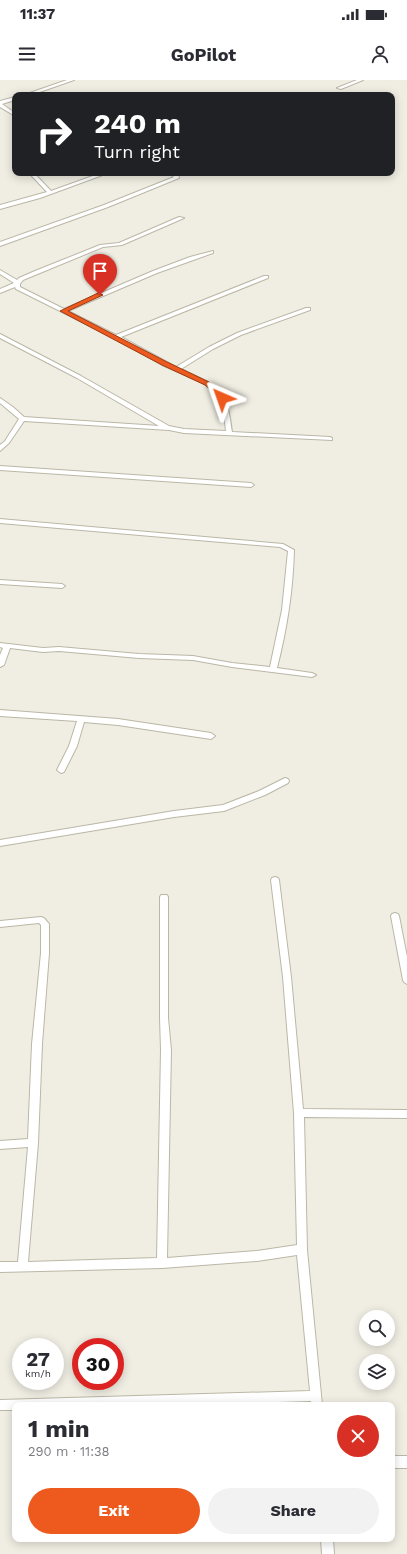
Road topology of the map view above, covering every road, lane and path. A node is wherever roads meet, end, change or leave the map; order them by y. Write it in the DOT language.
graph roads {
  1 [pos="72,80"];
  2 [pos="361,80"];
  3 [pos="339,88"];
  4 [pos="35,92"];
  5 [pos="12,99"];
  6 [pos="0,104"];
  7 [pos="12,113"];
  8 [pos="34,176"];
  9 [pos="97,176"];
  10 [pos="176,176"];
  11 [pos="50,192"];
  12 [pos="0,208"];
  13 [pos="181,218"];
  14 [pos="0,244"];
  15 [pos="211,252"];
  16 [pos="0,272"];
  17 [pos="266,277"];
  18 [pos="17,284"];
  19 [pos="0,291"];
  20 [pos="308,309"];
  21 [pos="63,311"];
  22 [pos="0,336"];
  23 [pos="116,337"];
  24 [pos="177,368"];
  25 [pos="0,400"];
  26 [pos="22,419"];
  27 [pos="169,428"];
  28 [pos="229,433"];
  29 [pos="330,438"];
  30 [pos="0,449"];
  31 [pos="0,468"];
  32 [pos="251,485"];
  33 [pos="0,521"];
  34 [pos="0,582"];
  35 [pos="62,586"];
  36 [pos="3,645"];
  37 [pos="0,665"];
  38 [pos="273,670"];
  39 [pos="312,674"];
  40 [pos="0,713"];
  41 [pos="81,720"];
  42 [pos="211,736"];
  43 [pos="61,770"];
  44 [pos="285,781"];
  45 [pos="0,843"];
  46 [pos="275,880"];
  47 [pos="164,897"];
  48 [pos="395,916"];
  49 [pos="0,924"];
  50 [pos="407,980"];
  51 [pos="299,1113"];
  52 [pos="407,1114"];
  53 [pos="33,1143"];
  54 [pos="0,1145"];
  55 [pos="302,1250"];
  56 [pos="162,1263"];
  57 [pos="23,1266"];
  58 [pos="0,1267"];
  59 [pos="317,1400"];
  60 [pos="190,1402"];
  61 [pos="0,1405"];
  62 [pos="12,1405"];
  63 [pos="395,1462"];
  64 [pos="407,1462"];
  65 [pos="327,1542"];
  66 [pos="328,1554"];
  1 -- 4 [label="street"];
  2 -- 3 [label="street"];
  5 -- 6 [label="street"];
  6 -- 7 [label="street"];
  8 -- 11 [label="street"];
  9 -- 11 [label="street"];
  10 -- 14 [label="street"];
  11 -- 12 [label="street"];
  13 -- 18 [label="street"];
  15 -- 21 [label="street"];
  16 -- 18 [label="street"];
  17 -- 23 [label="street"];
  18 -- 19 [label="street"];
  18 -- 21 [label="street"];
  20 -- 24 [label="street"];
  21 -- 23 [label="street"];
  22 -- 27 [label="street"];
  23 -- 24 [label="street"];
  24 -- 28 [label="street"];
  25 -- 26 [label="street"];
  26 -- 27 [label="street"];
  26 -- 30 [label="street"];
  27 -- 28 [label="street"];
  28 -- 29 [label="street"];
  31 -- 32 [label="street"];
  33 -- 38 [label="street"];
  34 -- 35 [label="street"];
  36 -- 37 [label="street"];
  36 -- 38 [label="street"];
  38 -- 39 [label="street"];
  40 -- 41 [label="street"];
  41 -- 42 [label="street"];
  41 -- 43 [label="street"];
  44 -- 45 [label="street"];
  46 -- 51 [label="street"];
  47 -- 56 [label="street"];
  48 -- 50 [label="street"];
  49 -- 53 [label="street"];
  51 -- 52 [label="street"];
  51 -- 55 [label="street"];
  53 -- 54 [label="street"];
  53 -- 57 [label="street"];
  55 -- 56 [label="street"];
  55 -- 59 [label="street"];
  56 -- 57 [label="street"];
  57 -- 58 [label="street"];
  59 -- 60 [label="street"];
  61 -- 62 [label="street"];
  63 -- 64 [label="street"];
  65 -- 66 [label="street"];
}
